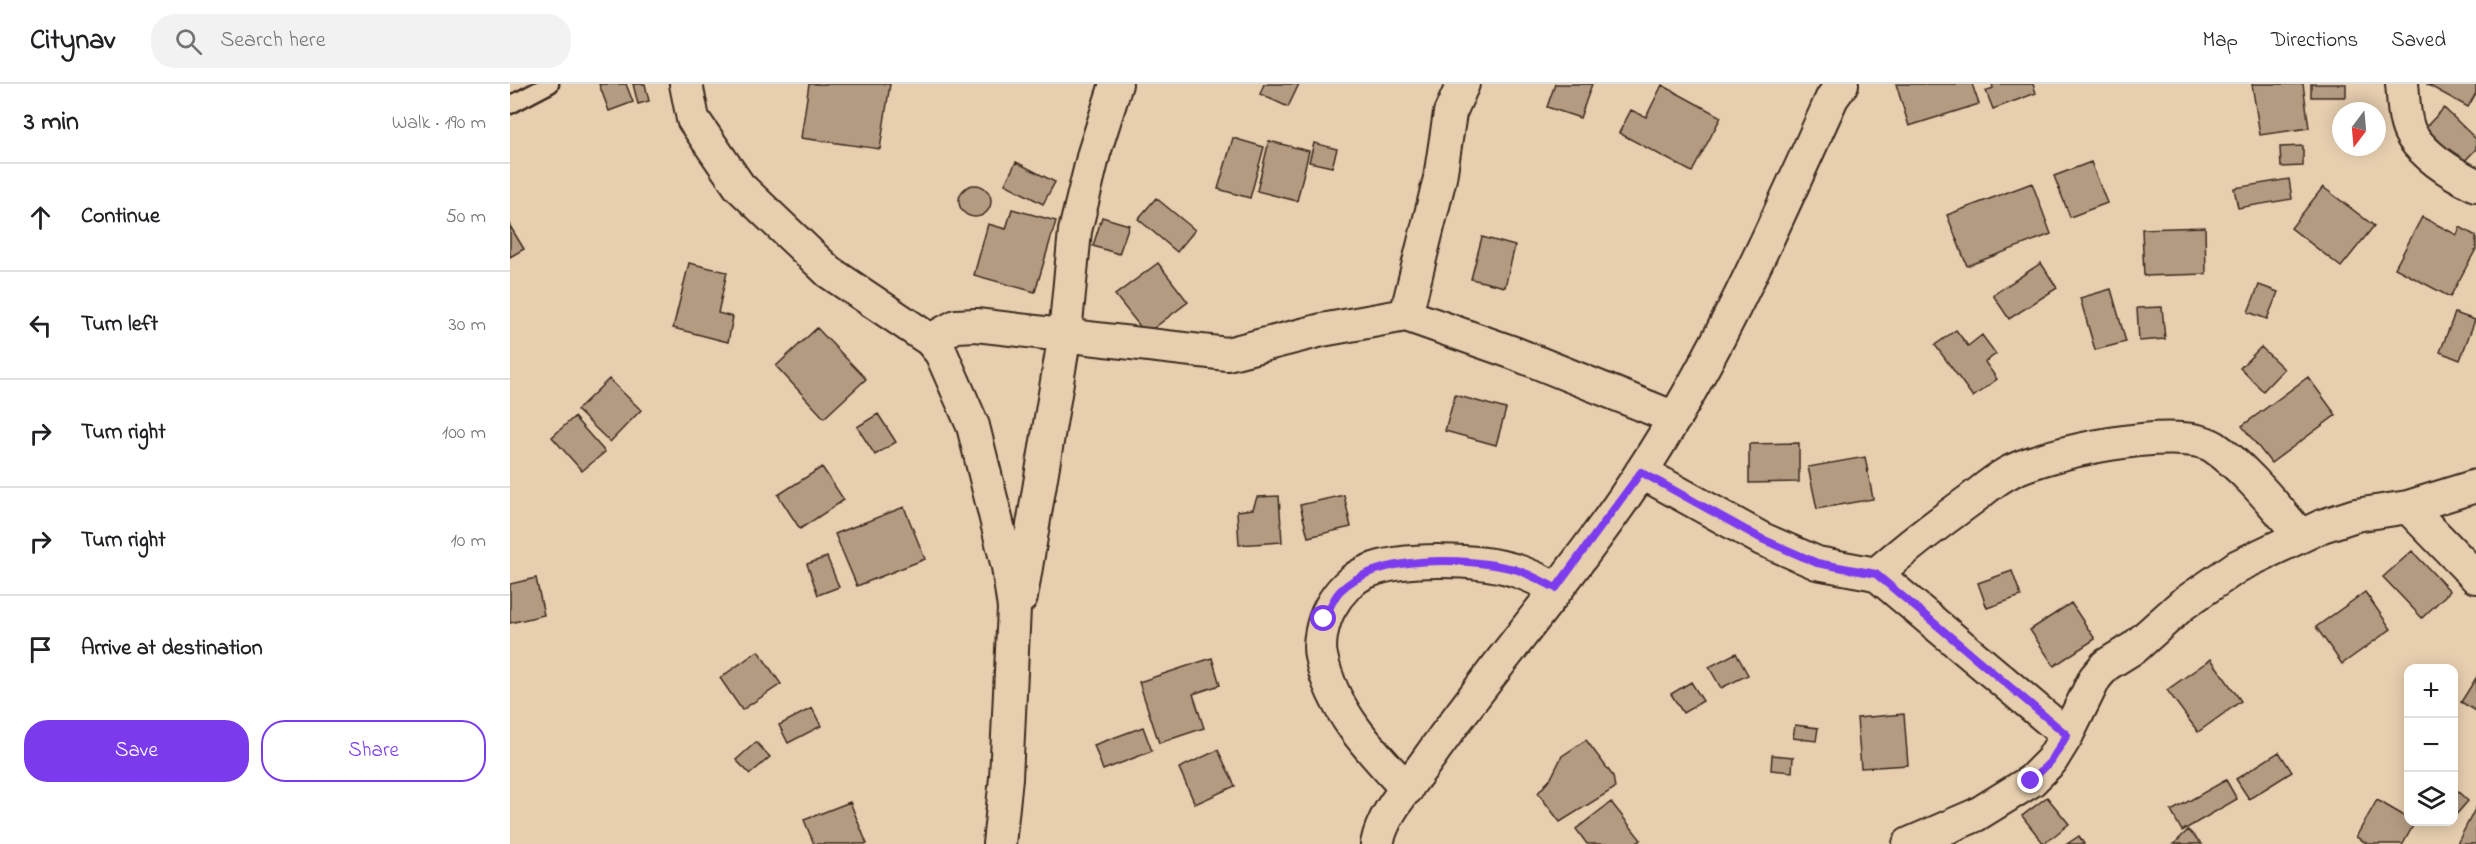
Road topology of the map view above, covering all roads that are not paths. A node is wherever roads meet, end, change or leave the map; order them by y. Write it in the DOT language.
graph roads {
  1 [pos="550,84"];
  2 [pos="686,84"];
  3 [pos="1116,84"];
  4 [pos="1463,84"];
  5 [pos="1842,84"];
  6 [pos="2402,84"];
  7 [pos="510,105"];
  8 [pos="2476,185"];
  9 [pos="1406,315"];
  10 [pos="1065,334"];
  11 [pos="930,340"];
  12 [pos="1675,418"];
  13 [pos="1641,472"];
  14 [pos="2476,486"];
  15 [pos="2408,507"];
  16 [pos="2300,535"];
  17 [pos="1876,574"];
  18 [pos="2476,577"];
  19 [pos="1556,588"];
  20 [pos="1015,637"];
  21 [pos="2067,735"];
  22 [pos="1407,789"];
  23 [pos="999,844"];
  24 [pos="1377,844"];
  25 [pos="1909,844"];
  1 -- 7 [label="lane"];
  2 -- 11 [label="street"];
  3 -- 10 [label="street"];
  4 -- 9 [label="street"];
  5 -- 12 [label="street"];
  6 -- 8 [label="street"];
  9 -- 10 [label="street"];
  9 -- 12 [label="street"];
  10 -- 11 [label="street"];
  10 -- 20 [label="street"];
  11 -- 20 [label="street"];
  12 -- 13 [label="street"];
  13 -- 17 [label="street"];
  13 -- 19 [label="street"];
  14 -- 15 [label="street"];
  15 -- 16 [label="street"];
  15 -- 18 [label="street"];
  16 -- 17 [label="street"];
  16 -- 21 [label="street"];
  17 -- 21 [label="street"];
  19 -- 22 [label="street"];
  19 -- 22 [label="street"];
  20 -- 23 [label="street"];
  21 -- 25 [label="street"];
  22 -- 24 [label="street"];
}
